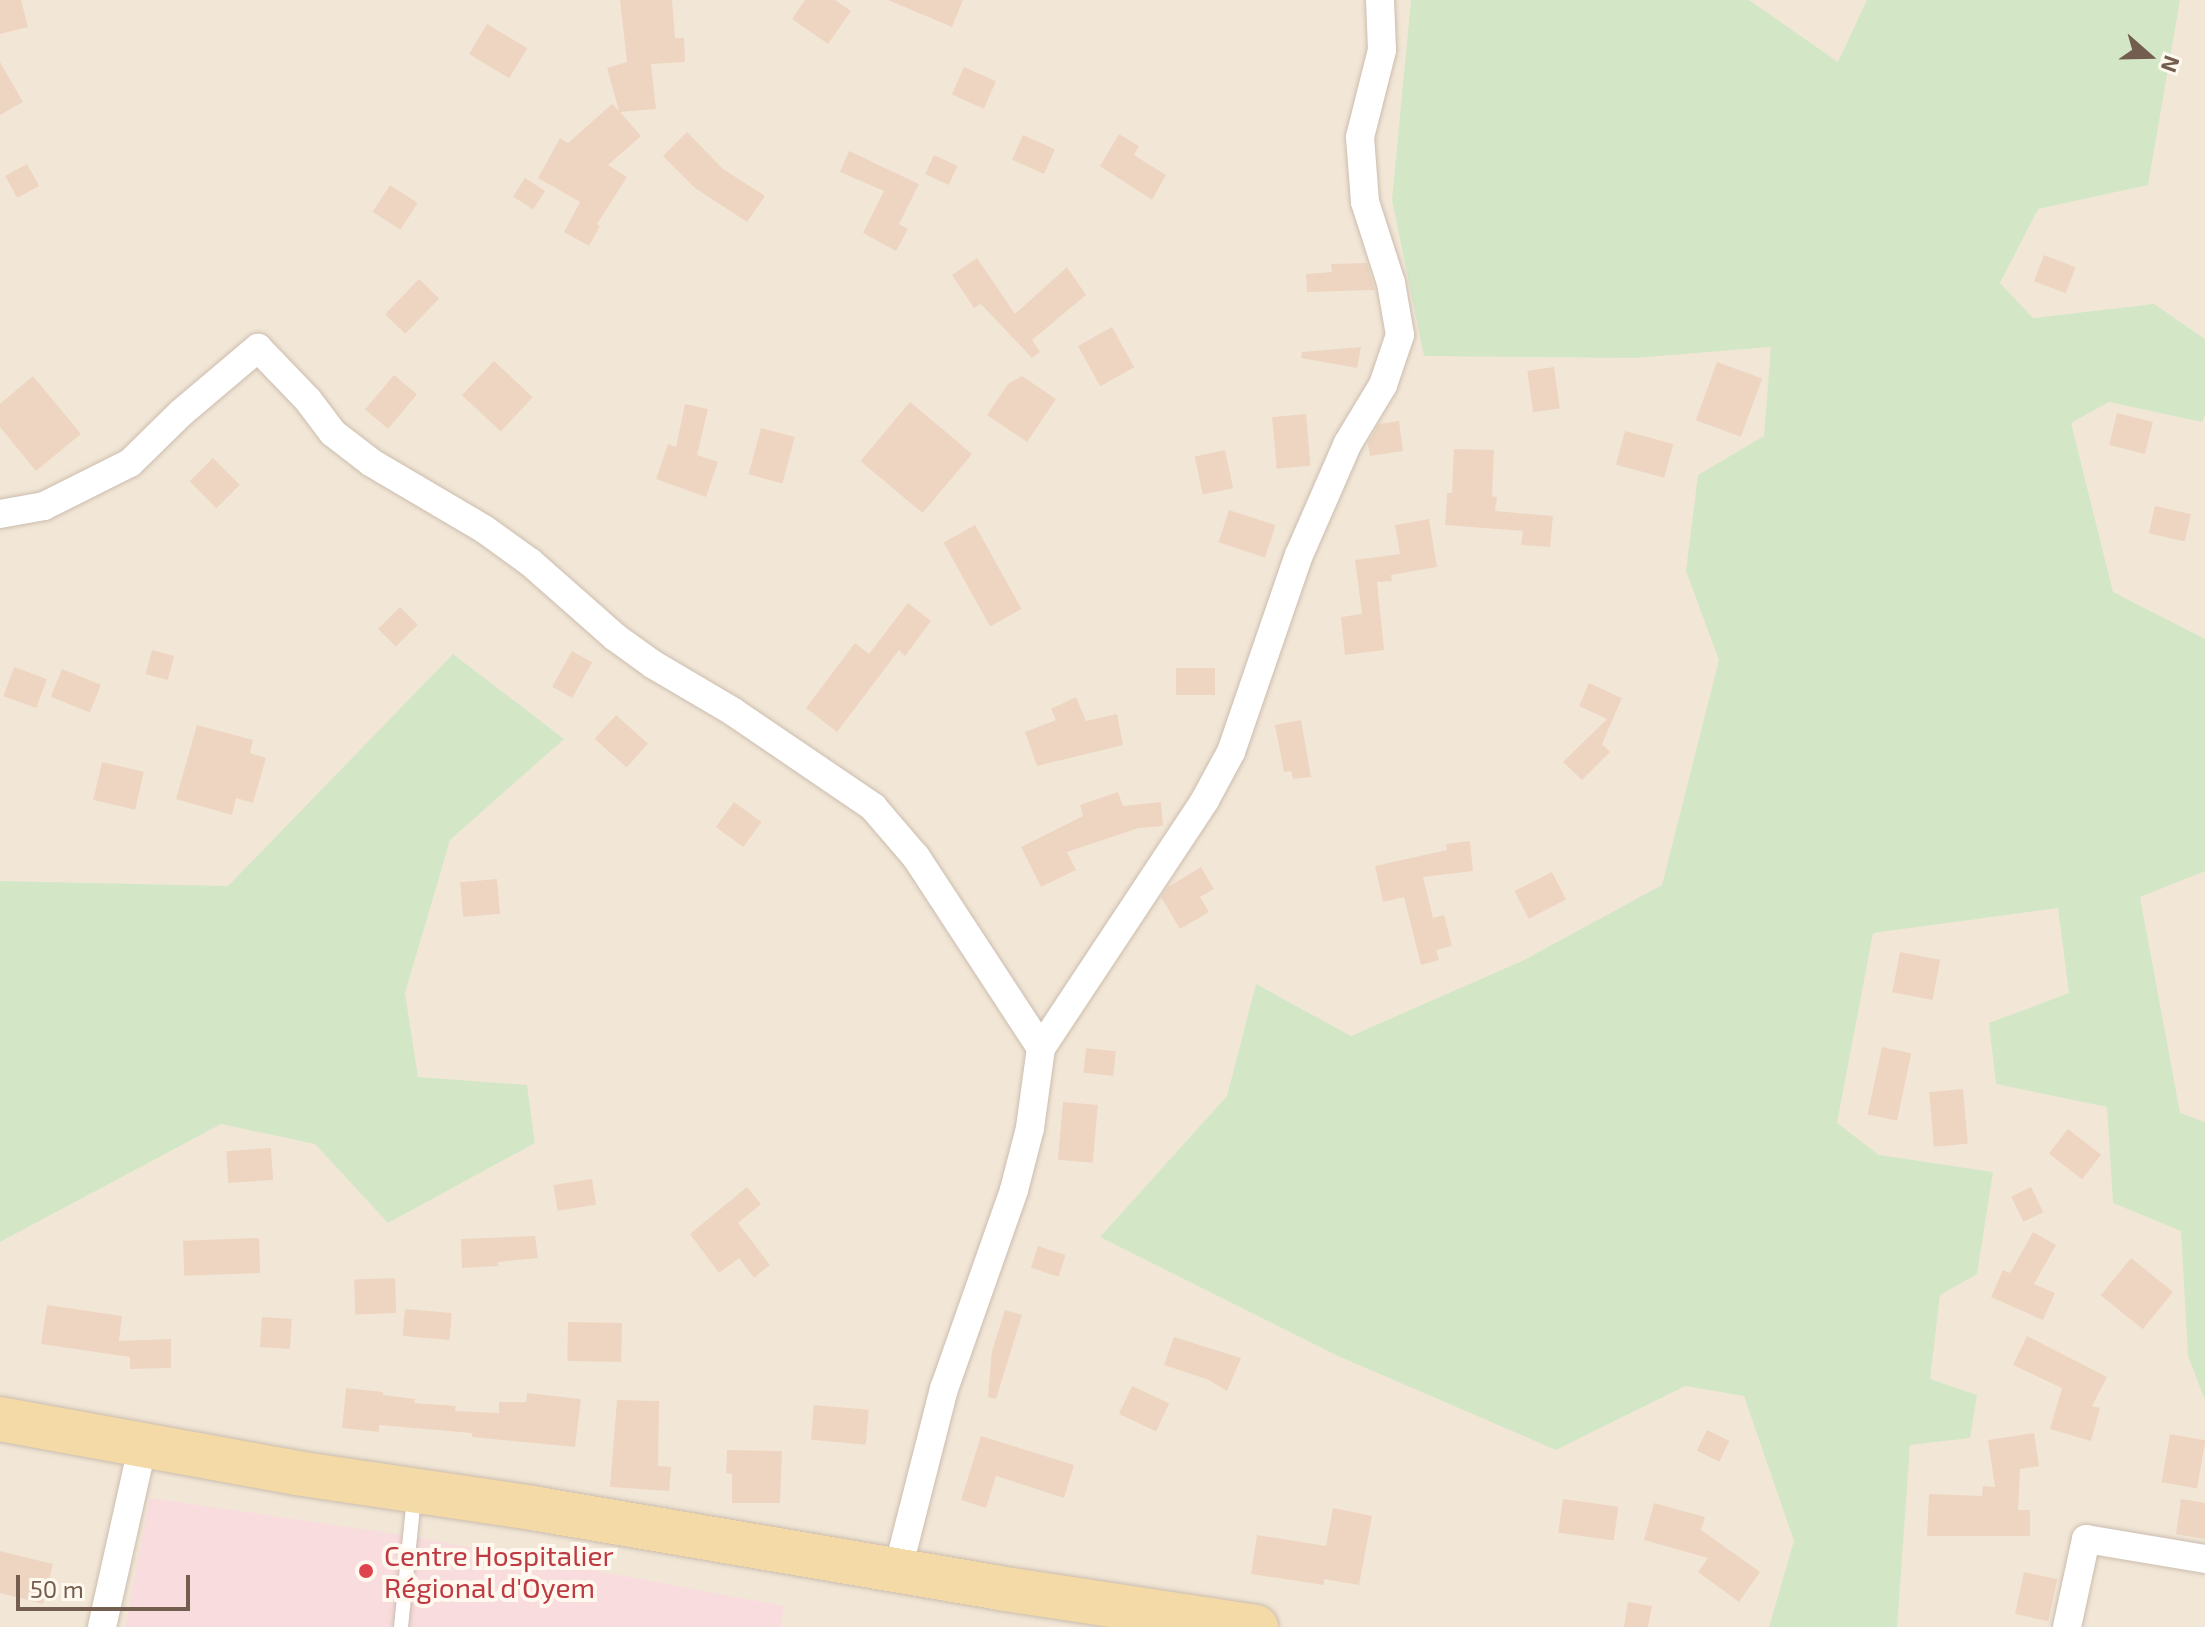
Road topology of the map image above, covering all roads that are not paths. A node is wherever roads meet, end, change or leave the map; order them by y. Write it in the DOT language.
graph roads {
  1 [pos="1380,0"];
  2 [pos="0,514"];
  3 [pos="1041,1048"];
  4 [pos="0,1419"];
  5 [pos="143,1443"];
  6 [pos="415,1492"];
  7 [pos="2205,1559"];
  8 [pos="898,1569"];
  9 [pos="102,1627"];
  10 [pos="401,1627"];
  11 [pos="1256,1627"];
  12 [pos="2067,1627"];
  1 -- 3 [label="street"];
  2 -- 3 [label="street"];
  3 -- 8 [label="street"];
  4 -- 5 [label="main road"];
  5 -- 6 [label="main road"];
  5 -- 9 [label="street"];
  6 -- 8 [label="main road"];
  6 -- 10 [label="lane"];
  7 -- 12 [label="street"];
  8 -- 11 [label="main road"];
}
